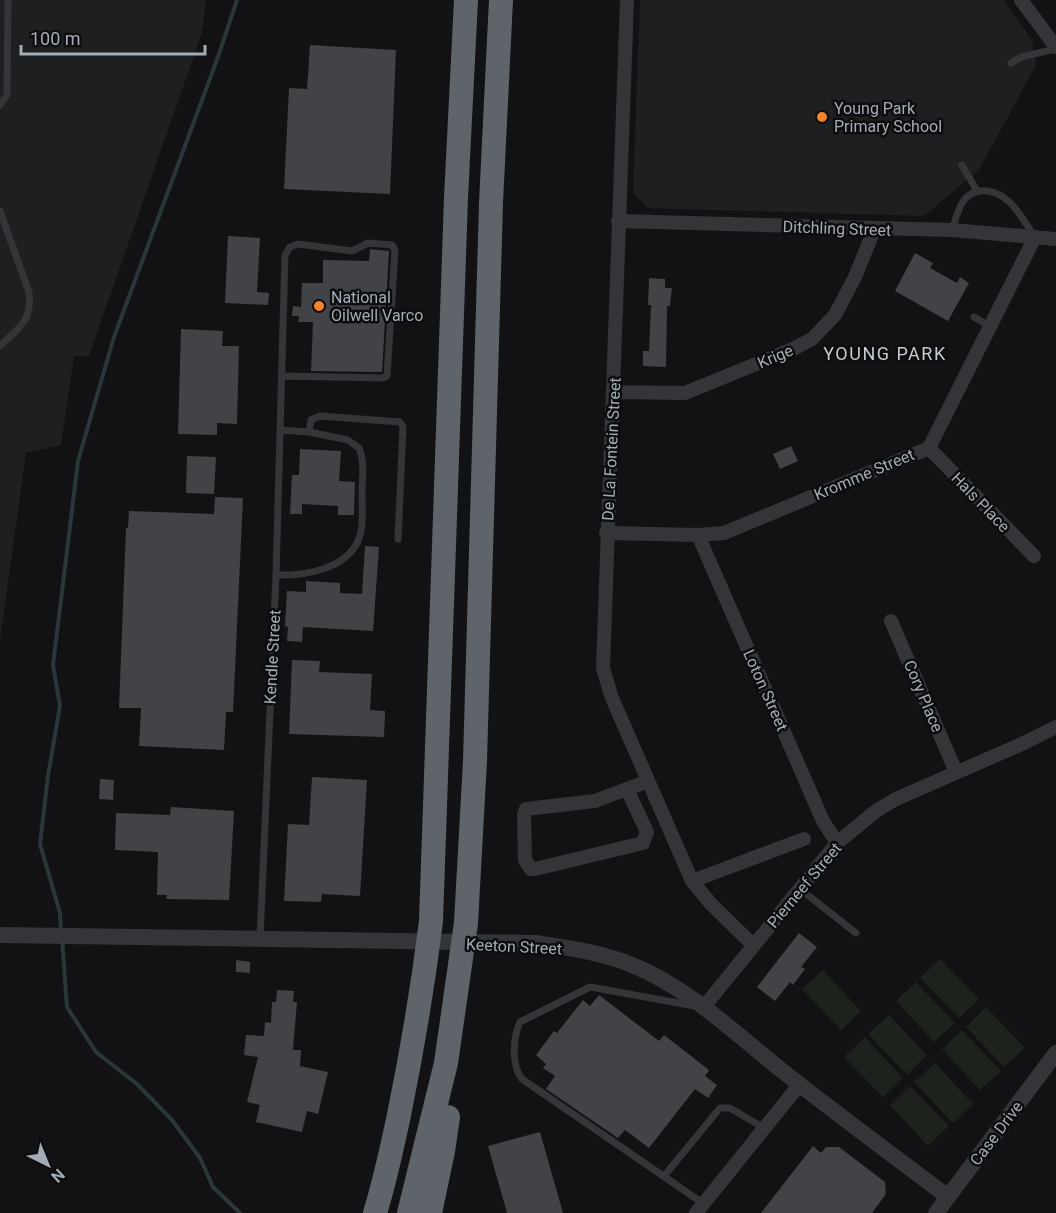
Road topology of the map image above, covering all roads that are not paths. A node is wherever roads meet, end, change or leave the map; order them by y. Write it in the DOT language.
graph roads {
  1 [pos="8,0"];
  2 [pos="466,0"];
  3 [pos="501,0"];
  4 [pos="627,0"];
  5 [pos="1021,0"];
  6 [pos="1056,48"];
  7 [pos="1011,63"];
  8 [pos="0,105"];
  9 [pos="962,165"];
  10 [pos="977,191"];
  11 [pos="0,211"];
  12 [pos="618,221"];
  13 [pos="874,230"];
  14 [pos="952,230"];
  15 [pos="1035,237"];
  16 [pos="1056,239"];
  17 [pos="974,317"];
  18 [pos="991,327"];
  19 [pos="0,346"];
  20 [pos="281,376"];
  21 [pos="614,392"];
  22 [pos="280,430"];
  23 [pos="309,432"];
  24 [pos="929,447"];
  25 [pos="606,534"];
  26 [pos="698,535"];
  27 [pos="398,539"];
  28 [pos="1034,556"];
  29 [pos="276,574"];
  30 [pos="891,621"];
  31 [pos="1056,727"];
  32 [pos="956,772"];
  33 [pos="648,781"];
  34 [pos="627,789"];
  35 [pos="804,838"];
  36 [pos="837,843"];
  37 [pos="692,881"];
  38 [pos="800,889"];
  39 [pos="856,933"];
  40 [pos="0,935"];
  41 [pos="260,938"];
  42 [pos="753,945"];
  43 [pos="420,967"];
  44 [pos="459,978"];
  45 [pos="703,1008"];
  46 [pos="1056,1053"];
  47 [pos="800,1084"];
  48 [pos="764,1129"];
  49 [pos="664,1176"];
  50 [pos="948,1197"];
  51 [pos="700,1208"];
  52 [pos="359,1213"];
  53 [pos="375,1213"];
  54 [pos="409,1213"];
  55 [pos="430,1213"];
  56 [pos="936,1213"];
  1 -- 8 [label="lane"];
  2 -- 43 [label="highway"];
  3 -- 44 [label="highway"];
  4 -- 12 [label="street, De La Fontein Street"];
  5 -- 6 [label="street"];
  6 -- 7 [label="lane"];
  9 -- 10 [label="lane"];
  10 -- 14 [label="lane"];
  10 -- 15 [label="lane"];
  11 -- 19 [label="lane"];
  12 -- 13 [label="street, Ditchling Street"];
  12 -- 21 [label="street, De La Fontein Street"];
  13 -- 14 [label="street, Ditchling Street"];
  13 -- 21 [label="street, Krige"];
  14 -- 15 [label="street, Ditchling Street"];
  15 -- 16 [label="street, Ditchling Street"];
  15 -- 18 [label="street, Kromme Street"];
  17 -- 18 [label="lane"];
  18 -- 24 [label="street, Kromme Street"];
  20 -- 20 [label="lane, Kendle Street"];
  20 -- 22 [label="lane, Kendle Street"];
  21 -- 25 [label="street, De La Fontein Street"];
  22 -- 23 [label="lane"];
  22 -- 29 [label="lane, Kendle Street"];
  23 -- 27 [label="lane"];
  23 -- 29 [label="lane"];
  24 -- 26 [label="street, Kromme Street"];
  24 -- 28 [label="street, Hals Place"];
  25 -- 26 [label="street, Kromme Street"];
  25 -- 33 [label="street, De La Fontein Street"];
  26 -- 36 [label="street, Loton Street"];
  29 -- 41 [label="lane, Kendle Street"];
  30 -- 32 [label="street, Cory Place"];
  31 -- 32 [label="street, Pierneef Street"];
  32 -- 36 [label="street, Pierneef Street"];
  33 -- 34 [label="street"];
  33 -- 37 [label="street, De La Fontein Street"];
  34 -- 34 [label="street"];
  35 -- 37 [label="street"];
  36 -- 38 [label="street, Pierneef Street"];
  37 -- 42 [label="street, De La Fontein Street"];
  38 -- 39 [label="lane"];
  38 -- 42 [label="street, Pierneef Street"];
  40 -- 41 [label="street, Keeton Street"];
  41 -- 45 [label="street, Keeton Street"];
  42 -- 45 [label="street, Pierneef Street"];
  43 -- 52 [label="highway"];
  43 -- 53 [label="highway"];
  44 -- 54 [label="highway"];
  44 -- 55 [label="highway"];
  45 -- 47 [label="street, Keeton Street"];
  45 -- 49 [label="lane"];
  46 -- 50 [label="street, Case Drive"];
  47 -- 48 [label="street"];
  47 -- 50 [label="street, Keeton Street"];
  48 -- 49 [label="lane"];
  48 -- 51 [label="street"];
  49 -- 51 [label="lane"];
  50 -- 56 [label="street, Case Drive"];
}
